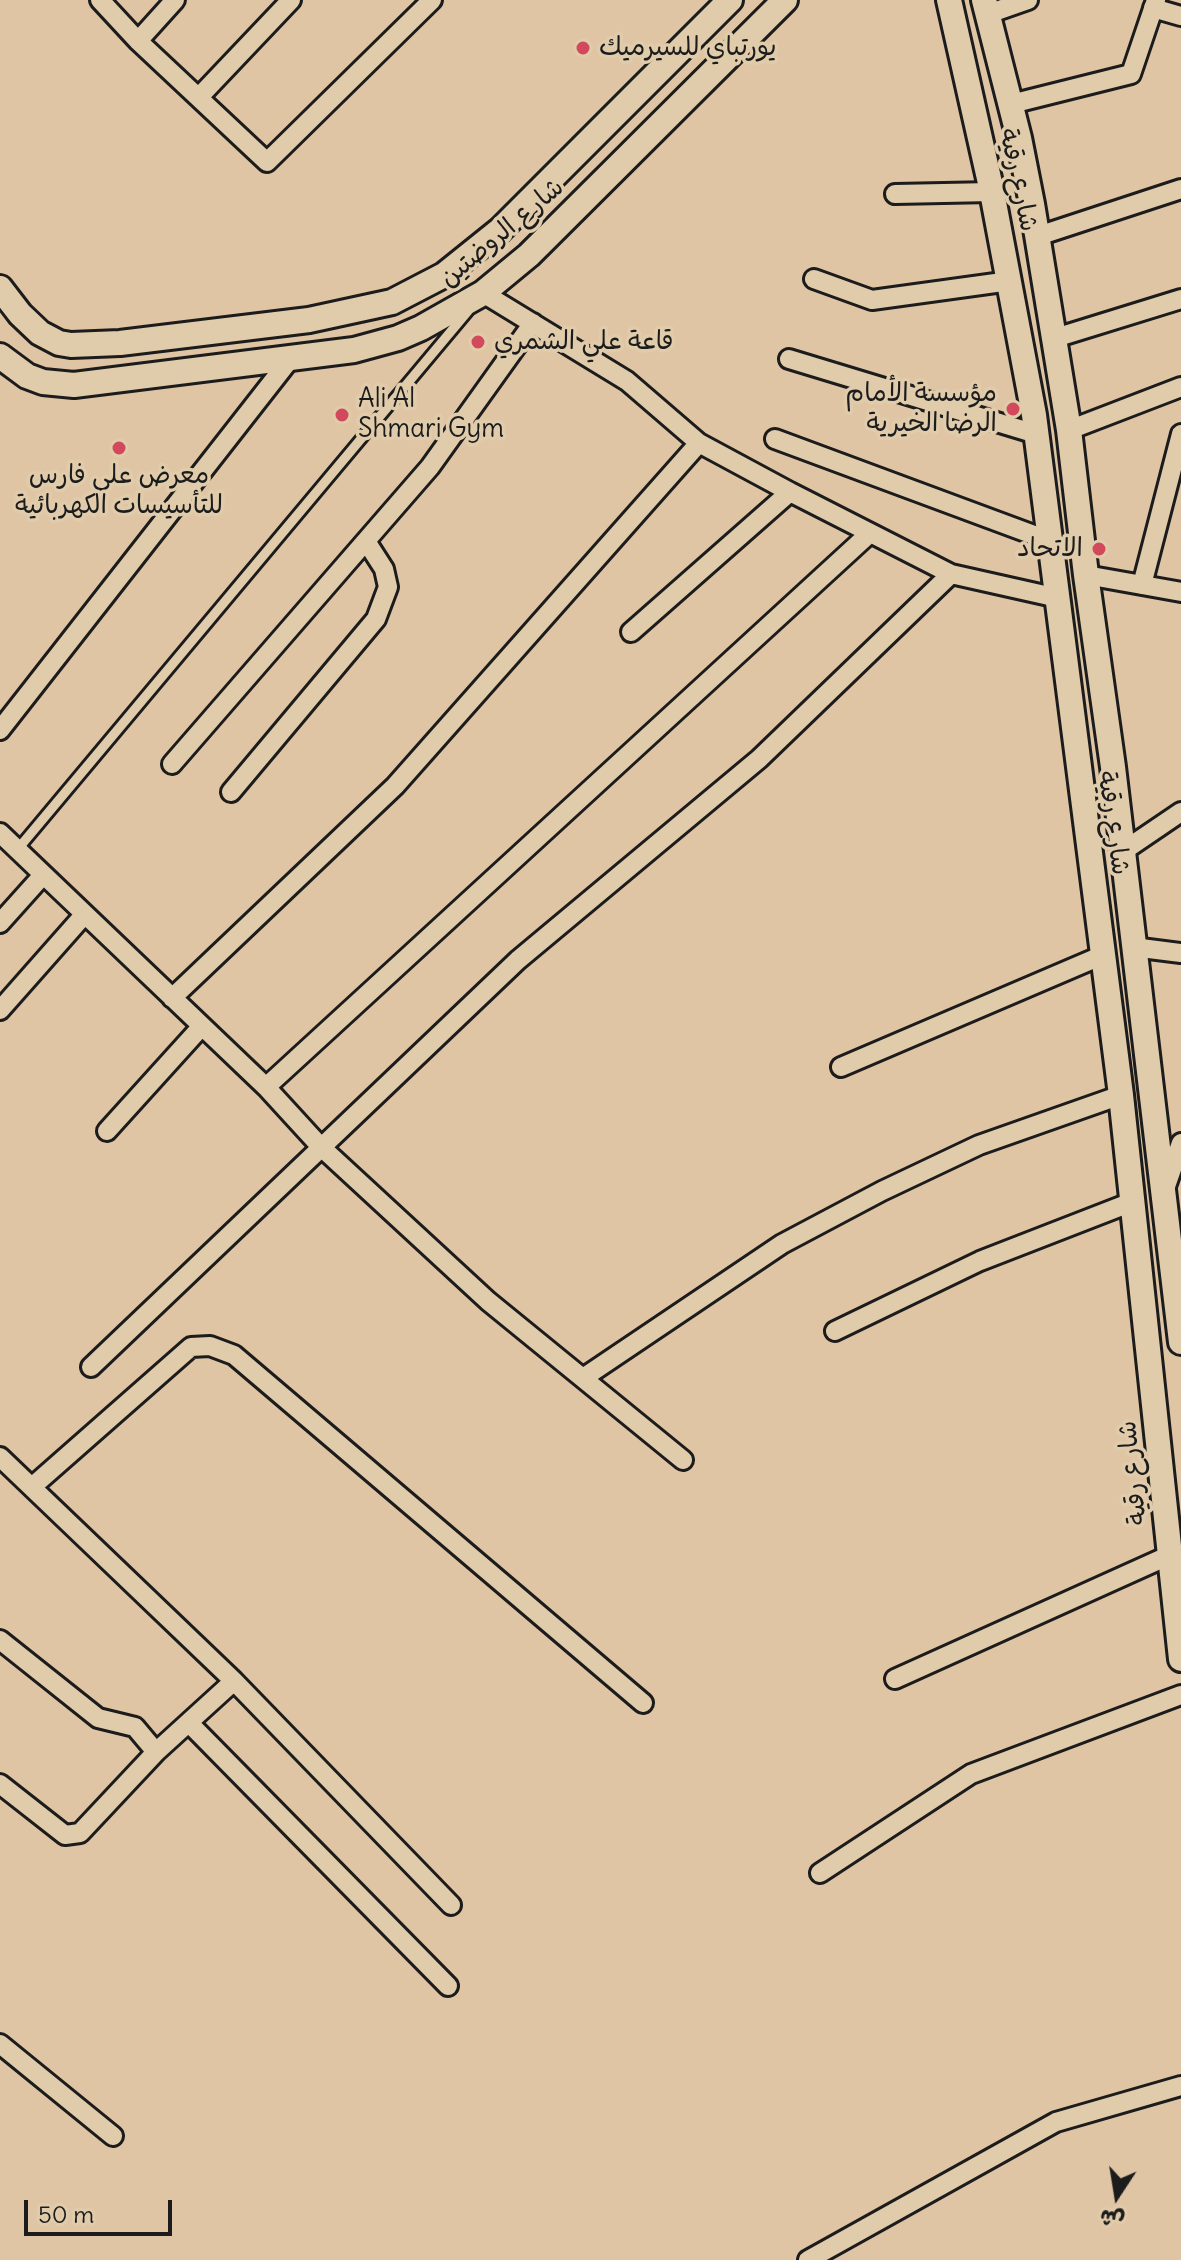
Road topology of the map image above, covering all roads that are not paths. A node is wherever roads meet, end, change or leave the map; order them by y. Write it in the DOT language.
graph roads {
  1 [pos="100,0"];
  2 [pos="175,0"];
  3 [pos="291,0"];
  4 [pos="432,0"];
  5 [pos="730,0"];
  6 [pos="785,0"];
  7 [pos="949,0"];
  8 [pos="1028,0"];
  9 [pos="1154,4"];
  10 [pos="986,7"];
  11 [pos="1181,16"];
  12 [pos="138,41"];
  13 [pos="1004,77"];
  14 [pos="969,84"];
  15 [pos="199,97"];
  16 [pos="1011,104"];
  17 [pos="1181,189"];
  18 [pos="992,192"];
  19 [pos="895,194"];
  20 [pos="1038,236"];
  21 [pos="814,279"];
  22 [pos="1010,281"];
  23 [pos="0,288"];
  24 [pos="483,293"];
  25 [pos="1181,299"];
  26 [pos="533,323"];
  27 [pos="1055,338"];
  28 [pos="0,356"];
  29 [pos="291,358"];
  30 [pos="789,359"];
  31 [pos="1181,387"];
  32 [pos="1069,430"];
  33 [pos="1036,434"];
  34 [pos="1181,434"];
  35 [pos="775,439"];
  36 [pos="699,443"];
  37 [pos="790,492"];
  38 [pos="870,533"];
  39 [pos="366,541"];
  40 [pos="1050,541"];
  41 [pos="951,574"];
  42 [pos="1086,575"];
  43 [pos="1142,585"];
  44 [pos="1181,592"];
  45 [pos="1058,598"];
  46 [pos="631,632"];
  47 [pos="0,730"];
  48 [pos="172,764"];
  49 [pos="1113,767"];
  50 [pos="1078,771"];
  51 [pos="231,792"];
  52 [pos="1181,812"];
  53 [pos="0,833"];
  54 [pos="17,850"];
  55 [pos="1122,852"];
  56 [pos="1089,857"];
  57 [pos="43,875"];
  58 [pos="84,915"];
  59 [pos="0,923"];
  60 [pos="1133,947"];
  61 [pos="1181,953"];
  62 [pos="1103,955"];
  63 [pos="172,998"];
  64 [pos="0,1010"];
  65 [pos="202,1026"];
  66 [pos="841,1067"];
  67 [pos="266,1087"];
  68 [pos="1121,1095"];
  69 [pos="107,1131"];
  70 [pos="1181,1143"];
  71 [pos="320,1146"];
  72 [pos="1163,1196"];
  73 [pos="1132,1202"];
  74 [pos="835,1331"];
  75 [pos="1181,1340"];
  76 [pos="91,1367"];
  77 [pos="583,1378"];
  78 [pos="0,1457"];
  79 [pos="683,1460"];
  80 [pos="33,1486"];
  81 [pos="1170,1555"];
  82 [pos="0,1640"];
  83 [pos="1181,1659"];
  84 [pos="895,1679"];
  85 [pos="234,1681"];
  86 [pos="1181,1695"];
  87 [pos="643,1703"];
  88 [pos="189,1723"];
  89 [pos="156,1752"];
  90 [pos="0,1784"];
  91 [pos="820,1873"];
  92 [pos="451,1905"];
  93 [pos="448,1986"];
  94 [pos="0,2044"];
  95 [pos="1181,2086"];
  96 [pos="113,2136"];
  97 [pos="808,2260"];
  1 -- 12 [label="street"];
  2 -- 12 [label="street"];
  3 -- 15 [label="street"];
  4 -- 15 [label="street"];
  5 -- 23 [label="street, شارع الروضتين"];
  6 -- 24 [label="street, شارع الروضتين"];
  7 -- 14 [label="street, شارع رقية"];
  8 -- 10 [label="street"];
  9 -- 11 [label="street"];
  9 -- 16 [label="street"];
  10 -- 13 [label="street, شارع رقية"];
  12 -- 15 [label="street"];
  13 -- 14 [label="street"];
  13 -- 16 [label="street, شارع رقية"];
  14 -- 18 [label="street, شارع رقية"];
  16 -- 20 [label="street, شارع رقية"];
  17 -- 20 [label="street"];
  18 -- 19 [label="street"];
  18 -- 22 [label="street, شارع رقية"];
  20 -- 27 [label="street, شارع رقية"];
  21 -- 22 [label="street"];
  22 -- 33 [label="street, شارع رقية"];
  24 -- 26 [label="street"];
  24 -- 29 [label="street, شارع الروضتين"];
  24 -- 54 [label="lane"];
  25 -- 27 [label="street"];
  26 -- 36 [label="street"];
  26 -- 39 [label="street"];
  27 -- 32 [label="street, شارع رقية"];
  28 -- 29 [label="street, شارع الروضتين"];
  29 -- 47 [label="street"];
  30 -- 33 [label="street"];
  31 -- 32 [label="street"];
  32 -- 42 [label="street, شارع رقية"];
  33 -- 40 [label="street, شارع رقية"];
  34 -- 43 [label="street"];
  35 -- 40 [label="street"];
  36 -- 37 [label="street"];
  36 -- 63 [label="street"];
  37 -- 38 [label="street"];
  37 -- 46 [label="street"];
  38 -- 41 [label="street"];
  38 -- 67 [label="street"];
  39 -- 48 [label="street"];
  39 -- 51 [label="street"];
  40 -- 45 [label="street, شارع رقية"];
  41 -- 45 [label="street"];
  41 -- 71 [label="street"];
  42 -- 43 [label="street"];
  42 -- 49 [label="street, شارع رقية"];
  43 -- 44 [label="street"];
  45 -- 50 [label="street, شارع رقية"];
  49 -- 50 [label="street"];
  49 -- 55 [label="street, شارع رقية"];
  50 -- 56 [label="street, شارع رقية"];
  52 -- 55 [label="street"];
  53 -- 54 [label="street"];
  54 -- 57 [label="street"];
  55 -- 56 [label="street"];
  55 -- 60 [label="street, شارع رقية"];
  56 -- 62 [label="street, شارع رقية"];
  57 -- 58 [label="street"];
  57 -- 59 [label="street"];
  58 -- 63 [label="street"];
  58 -- 64 [label="street"];
  60 -- 61 [label="street"];
  60 -- 72 [label="street, شارع رقية"];
  62 -- 66 [label="street"];
  62 -- 68 [label="street, شارع رقية"];
  63 -- 65 [label="street"];
  65 -- 67 [label="street"];
  65 -- 69 [label="street"];
  67 -- 71 [label="street"];
  68 -- 73 [label="street, شارع رقية"];
  68 -- 77 [label="street"];
  70 -- 72 [label="street"];
  71 -- 76 [label="street"];
  71 -- 77 [label="street"];
  72 -- 75 [label="street, شارع رقية"];
  73 -- 74 [label="street"];
  73 -- 81 [label="street, شارع رقية"];
  77 -- 79 [label="street"];
  78 -- 80 [label="street"];
  80 -- 85 [label="street"];
  80 -- 87 [label="street"];
  81 -- 83 [label="street, شارع رقية"];
  81 -- 84 [label="street"];
  82 -- 89 [label="street"];
  85 -- 88 [label="street"];
  85 -- 92 [label="street"];
  86 -- 91 [label="street"];
  88 -- 89 [label="street"];
  88 -- 93 [label="street"];
  89 -- 90 [label="street"];
  94 -- 96 [label="street"];
  95 -- 97 [label="street"];
}
